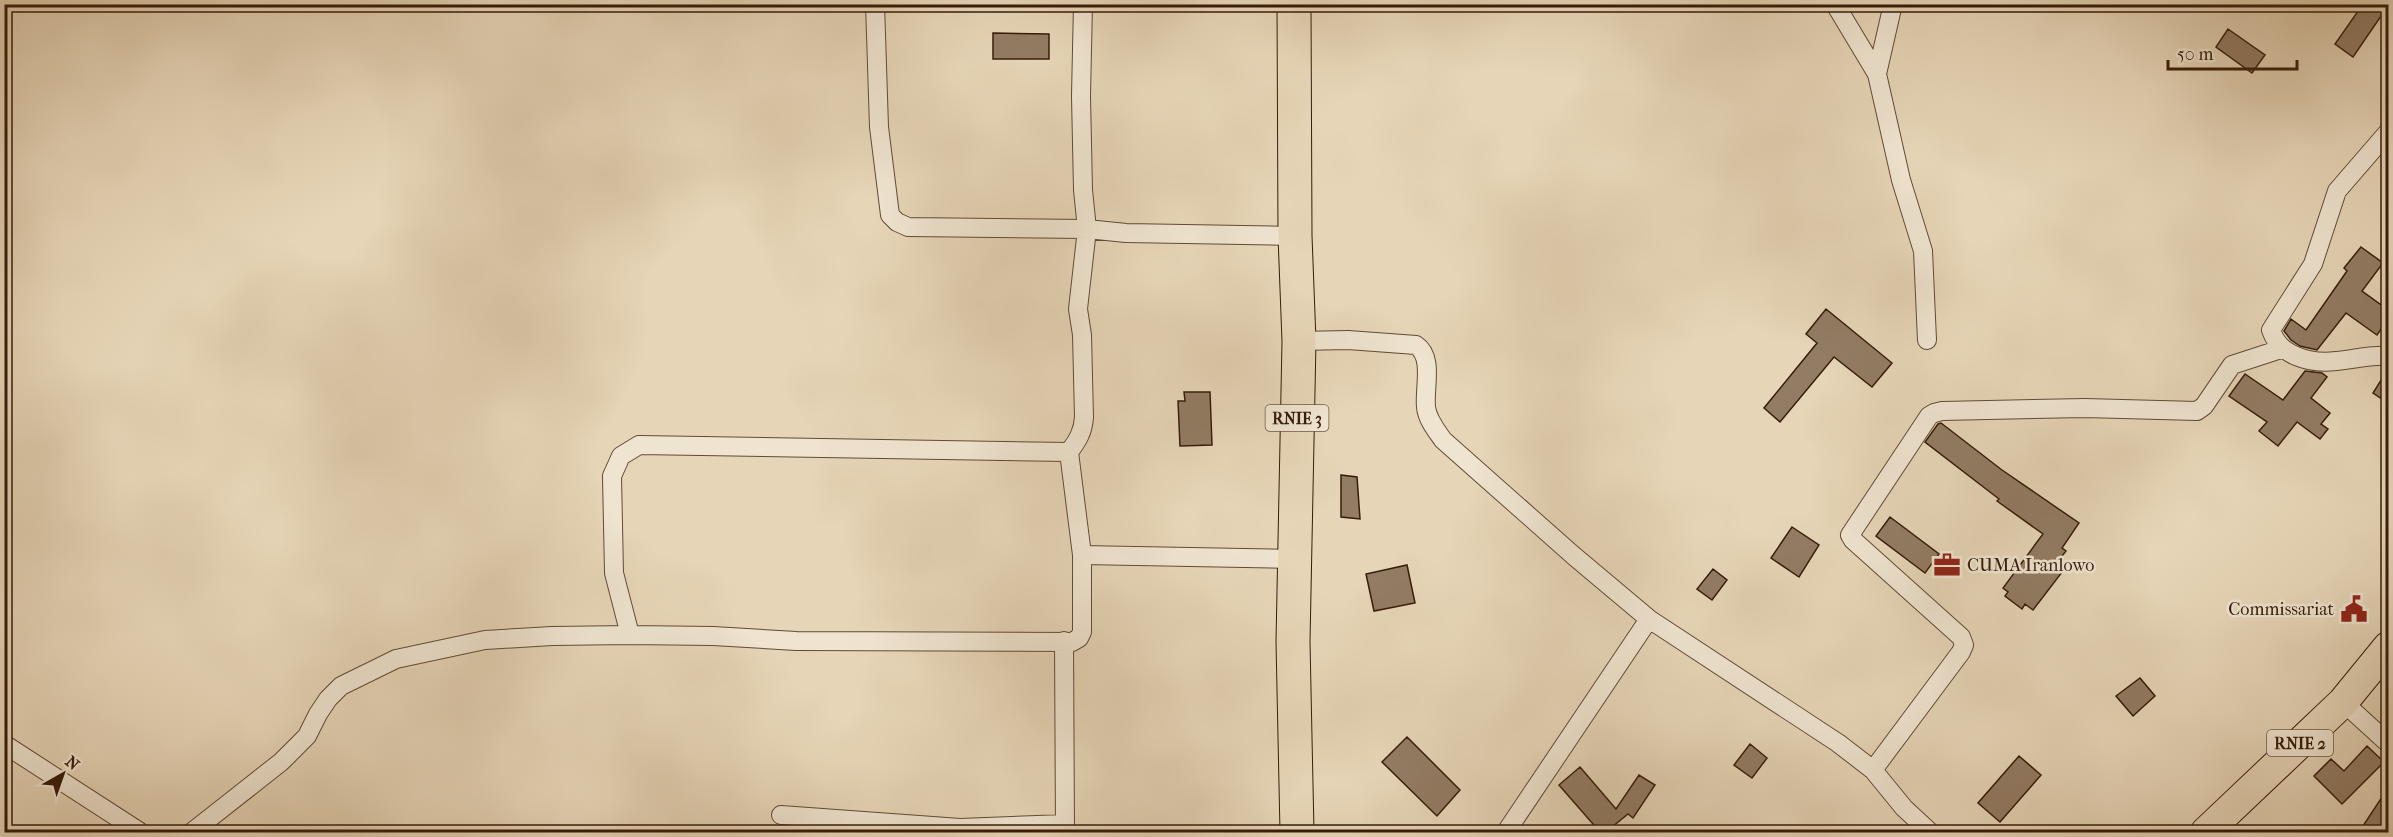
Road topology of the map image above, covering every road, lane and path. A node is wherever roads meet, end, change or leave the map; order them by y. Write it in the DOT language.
graph roads {
  1 [pos="875,4"];
  2 [pos="1083,4"];
  3 [pos="1294,4"];
  4 [pos="1834,4"];
  5 [pos="1893,4"];
  6 [pos="1877,74"];
  7 [pos="2388,132"];
  8 [pos="1087,229"];
  9 [pos="1295,236"];
  10 [pos="1927,340"];
  11 [pos="1299,341"];
  12 [pos="2282,349"];
  13 [pos="2388,356"];
  14 [pos="1069,452"];
  15 [pos="1082,555"];
  16 [pos="1294,559"];
  17 [pos="1649,618"];
  18 [pos="630,635"];
  19 [pos="1064,641"];
  20 [pos="2388,647"];
  21 [pos="2343,702"];
  22 [pos="2388,743"];
  23 [pos="4,744"];
  24 [pos="1873,770"];
  25 [pos="781,815"];
  26 [pos="1065,828"];
  27 [pos="140,832"];
  28 [pos="192,832"];
  29 [pos="1297,832"];
  30 [pos="1506,832"];
  31 [pos="1930,832"];
  32 [pos="2206,832"];
  1 -- 8 [label="street"];
  2 -- 8 [label="street"];
  3 -- 9 [label="highway, RNIE 3"];
  4 -- 6 [label="street"];
  5 -- 6 [label="street"];
  6 -- 10 [label="street"];
  7 -- 12 [label="street"];
  8 -- 9 [label="street"];
  8 -- 14 [label="street"];
  9 -- 11 [label="highway, RNIE 3"];
  11 -- 16 [label="highway, RNIE 3"];
  11 -- 17 [label="street"];
  12 -- 13 [label="street"];
  12 -- 24 [label="street"];
  14 -- 15 [label="street"];
  14 -- 18 [label="street"];
  15 -- 16 [label="street"];
  15 -- 19 [label="street"];
  16 -- 29 [label="highway, RNIE 3"];
  17 -- 24 [label="street"];
  17 -- 30 [label="street"];
  18 -- 19 [label="street"];
  18 -- 28 [label="street"];
  19 -- 26 [label="street"];
  20 -- 21 [label="main road, RNIE 2"];
  21 -- 22 [label="street"];
  21 -- 32 [label="main road, RNIE 2"];
  23 -- 27 [label="street"];
  24 -- 31 [label="street"];
  25 -- 26 [label="street"];
}
